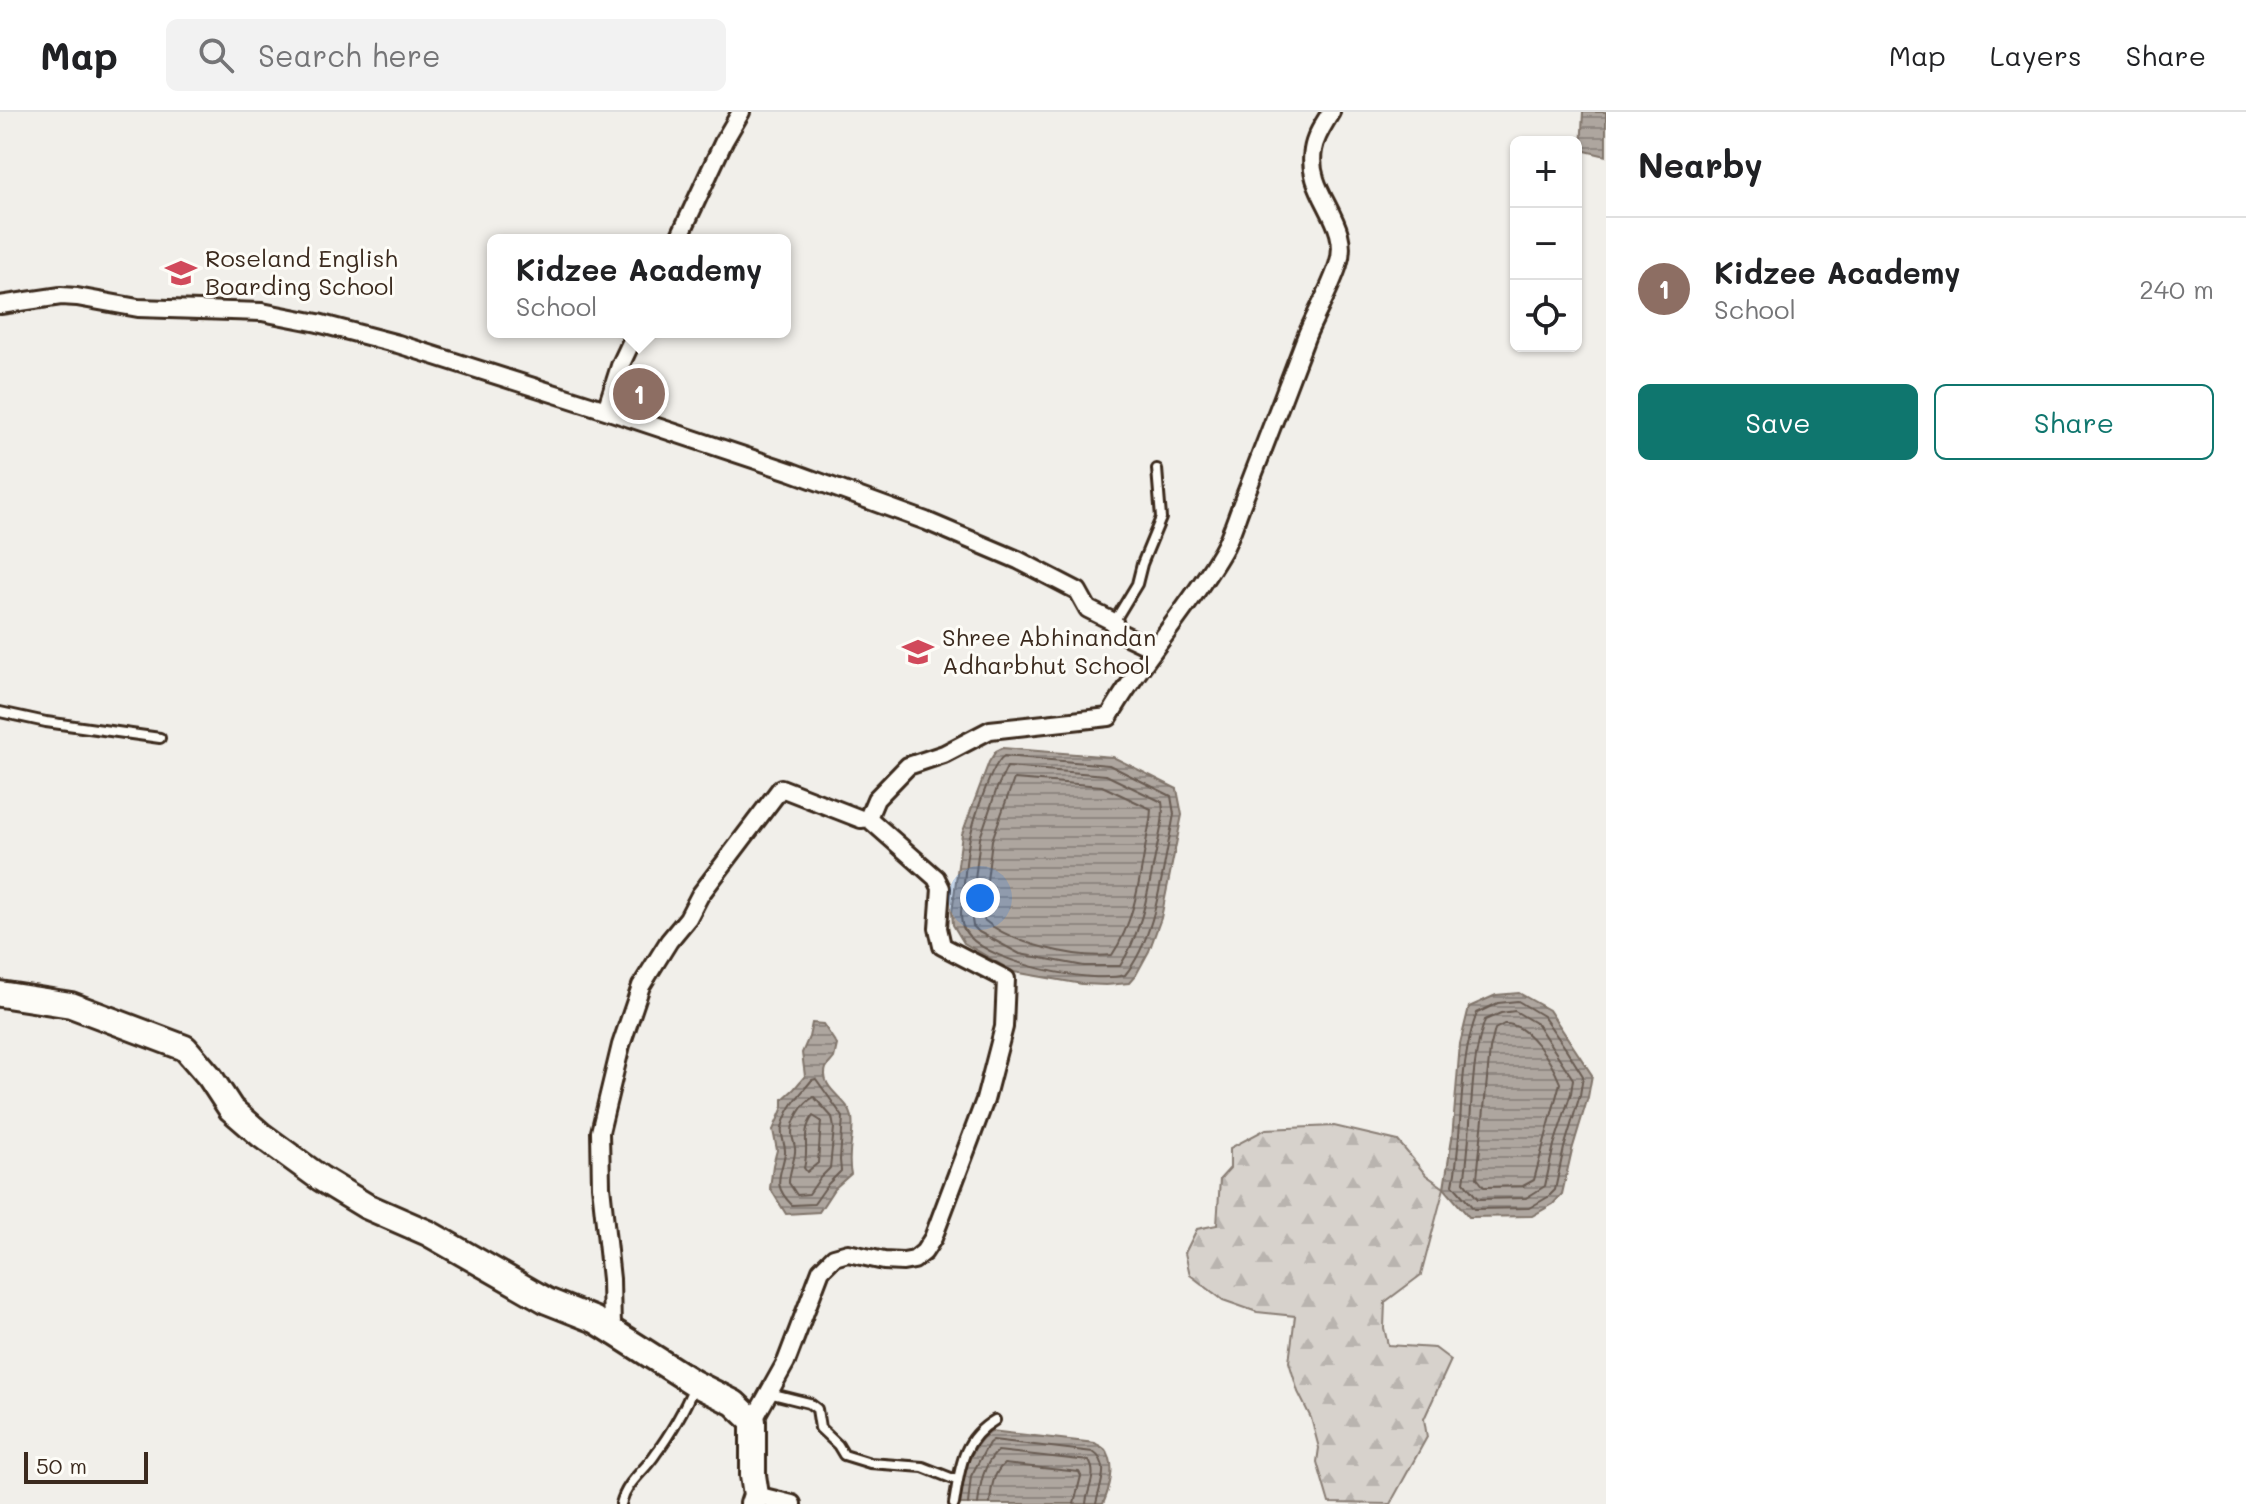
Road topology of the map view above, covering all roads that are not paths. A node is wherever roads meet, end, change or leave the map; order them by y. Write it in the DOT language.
graph roads {
  1 [pos="741,112"];
  2 [pos="1331,112"];
  3 [pos="681,234"];
  4 [pos="0,305"];
  5 [pos="633,338"];
  6 [pos="606,410"];
  7 [pos="1157,469"];
  8 [pos="1114,622"];
  9 [pos="1154,649"];
  10 [pos="0,712"];
  11 [pos="160,738"];
  12 [pos="868,818"];
  13 [pos="0,994"];
  14 [pos="612,1330"];
  15 [pos="694,1383"];
  16 [pos="769,1393"];
  17 [pos="995,1420"];
  18 [pos="753,1421"];
  19 [pos="956,1480"];
  20 [pos="754,1499"];
  21 [pos="621,1504"];
  22 [pos="792,1504"];
  23 [pos="954,1504"];
  1 -- 3 [label="street"];
  2 -- 9 [label="street"];
  4 -- 6 [label="street"];
  5 -- 6 [label="street"];
  6 -- 8 [label="street"];
  7 -- 8 [label="lane"];
  8 -- 9 [label="street"];
  9 -- 12 [label="street"];
  10 -- 11 [label="lane"];
  12 -- 14 [label="street"];
  12 -- 16 [label="street"];
  13 -- 14 [label="street"];
  14 -- 15 [label="street"];
  15 -- 18 [label="street"];
  15 -- 21 [label="lane"];
  16 -- 18 [label="street"];
  16 -- 19 [label="lane"];
  17 -- 19 [label="lane"];
  18 -- 20 [label="street"];
  19 -- 23 [label="lane"];
  20 -- 22 [label="street"];
}
